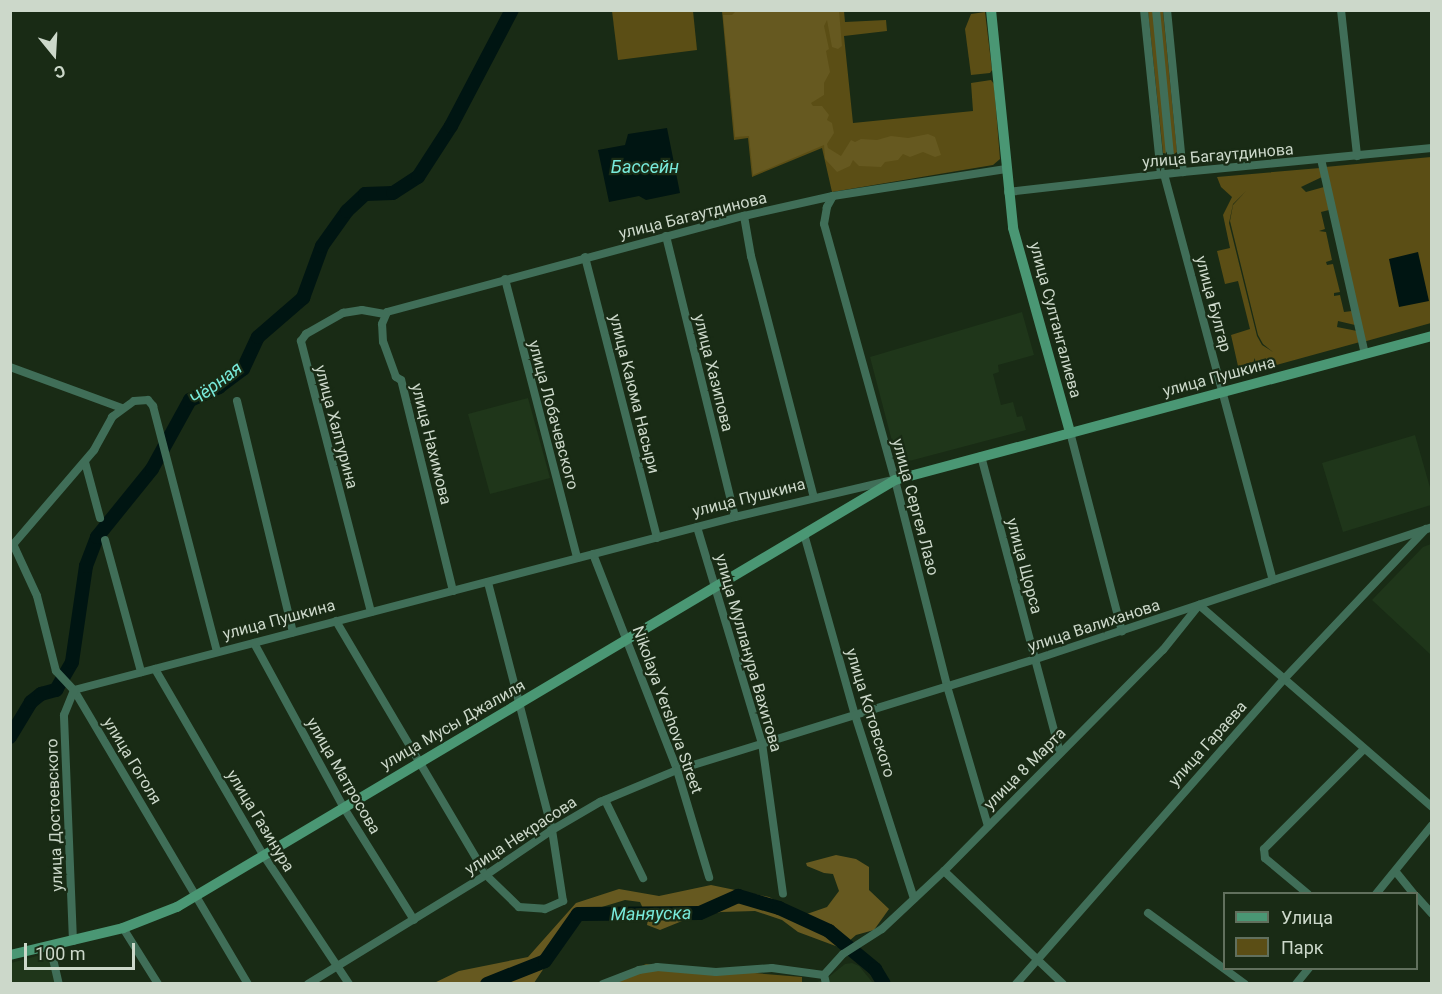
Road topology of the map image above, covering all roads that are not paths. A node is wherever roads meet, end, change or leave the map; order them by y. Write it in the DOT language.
graph roads {
  1 [pos="991,10"];
  2 [pos="1144,10"];
  3 [pos="1156,10"];
  4 [pos="1167,10"];
  5 [pos="1341,10"];
  6 [pos="1431,148"];
  7 [pos="1170,156"];
  8 [pos="1357,156"];
  9 [pos="1321,159"];
  10 [pos="1006,168"];
  11 [pos="1183,172"];
  12 [pos="1163,174"];
  13 [pos="1008,192"];
  14 [pos="833,196"];
  15 [pos="744,216"];
  16 [pos="666,236"];
  17 [pos="585,257"];
  18 [pos="505,279"];
  19 [pos="388,312"];
  20 [pos="1431,336"];
  21 [pos="1365,354"];
  22 [pos="10,367"];
  23 [pos="1222,392"];
  24 [pos="237,401"];
  25 [pos="122,408"];
  26 [pos="1070,432"];
  27 [pos="981,456"];
  28 [pos="85,462"];
  29 [pos="895,480"];
  30 [pos="814,497"];
  31 [pos="735,517"];
  32 [pos="100,518"];
  33 [pos="697,527"];
  34 [pos="1429,527"];
  35 [pos="804,534"];
  36 [pos="657,538"];
  37 [pos="105,540"];
  38 [pos="12,546"];
  39 [pos="593,554"];
  40 [pos="577,558"];
  41 [pos="1273,580"];
  42 [pos="488,582"];
  43 [pos="716,588"];
  44 [pos="453,591"];
  45 [pos="1199,604"];
  46 [pos="370,612"];
  47 [pos="336,621"];
  48 [pos="1122,631"];
  49 [pos="293,632"];
  50 [pos="627,641"];
  51 [pos="254,643"];
  52 [pos="217,652"];
  53 [pos="1036,660"];
  54 [pos="155,669"];
  55 [pos="141,672"];
  56 [pos="1285,678"];
  57 [pos="947,686"];
  58 [pos="74,690"];
  59 [pos="521,702"];
  60 [pos="855,715"];
  61 [pos="762,743"];
  62 [pos="1364,749"];
  63 [pos="1060,752"];
  64 [pos="420,761"];
  65 [pos="677,770"];
  66 [pos="605,800"];
  67 [pos="1431,807"];
  68 [pos="344,808"];
  69 [pos="1431,825"];
  70 [pos="988,826"];
  71 [pos="552,830"];
  72 [pos="264,856"];
  73 [pos="944,871"];
  74 [pos="1396,872"];
  75 [pos="486,875"];
  76 [pos="709,877"];
  77 [pos="643,878"];
  78 [pos="1306,892"];
  79 [pos="1378,892"];
  80 [pos="1413,892"];
  81 [pos="783,894"];
  82 [pos="196,896"];
  83 [pos="914,899"];
  84 [pos="1418,899"];
  85 [pos="1148,913"];
  86 [pos="1431,914"];
  87 [pos="414,920"];
  88 [pos="123,928"];
  89 [pos="73,941"];
  90 [pos="50,946"];
  91 [pos="10,956"];
  92 [pos="1037,958"];
  93 [pos="337,967"];
  94 [pos="1223,968"];
  95 [pos="1226,970"];
  96 [pos="1308,970"];
  97 [pos="824,975"];
  98 [pos="59,984"];
  99 [pos="158,984"];
  100 [pos="248,984"];
  101 [pos="308,984"];
  102 [pos="349,984"];
  103 [pos="603,984"];
  104 [pos="826,984"];
  105 [pos="1016,984"];
  106 [pos="1063,984"];
  107 [pos="1245,984"];
  108 [pos="1296,984"];
  1 -- 10 [label="main road, улица Султангалиева"];
  2 -- 12 [label="street, улица Булгар"];
  3 -- 7 [label="street"];
  4 -- 11 [label="street"];
  5 -- 8 [label="street"];
  6 -- 8 [label="street, улица Багаутдинова"];
  8 -- 9 [label="street, улица Багаутдинова"];
  9 -- 11 [label="street, улица Багаутдинова"];
  9 -- 21 [label="street"];
  10 -- 13 [label="main road, улица Султангалиева"];
  10 -- 14 [label="street, улица Багаутдинова"];
  11 -- 12 [label="street, улица Багаутдинова"];
  12 -- 13 [label="street, улица Багаутдинова"];
  12 -- 23 [label="street, улица Булгар"];
  13 -- 26 [label="main road, улица Султангалиева"];
  14 -- 15 [label="street, улица Багаутдинова"];
  14 -- 29 [label="street, улица Сергея Лазо"];
  15 -- 16 [label="street, улица Багаутдинова"];
  15 -- 30 [label="street"];
  16 -- 17 [label="street, улица Багаутдинова"];
  16 -- 31 [label="street, улица Хазипова"];
  17 -- 18 [label="street, улица Багаутдинова"];
  17 -- 36 [label="street, улица Каюма Насыри"];
  18 -- 19 [label="street, улица Багаутдинова"];
  18 -- 40 [label="street, улица Лобачевского"];
  19 -- 44 [label="street, улица Нахимова"];
  19 -- 46 [label="street, улица Халтурина"];
  20 -- 21 [label="main road, улица Пушкина"];
  21 -- 23 [label="main road, улица Пушкина"];
  22 -- 25 [label="street"];
  23 -- 26 [label="main road, улица Пушкина"];
  23 -- 41 [label="street, улица Булгар"];
  24 -- 49 [label="street"];
  25 -- 28 [label="street"];
  25 -- 52 [label="street"];
  26 -- 27 [label="main road, улица Пушкина"];
  26 -- 48 [label="street, улица Султангалиева"];
  27 -- 29 [label="main road, улица Пушкина"];
  27 -- 53 [label="street, улица Щорса"];
  28 -- 32 [label="street"];
  28 -- 38 [label="street"];
  29 -- 30 [label="street, улица Пушкина"];
  29 -- 35 [label="main road, улица Мусы Джалиля"];
  29 -- 57 [label="street, улица Сергея Лазо"];
  30 -- 31 [label="street, улица Пушкина"];
  31 -- 33 [label="street, улица Пушкина"];
  33 -- 36 [label="street, улица Пушкина"];
  33 -- 43 [label="street, улица Мулланура Вахитова"];
  34 -- 41 [label="street, улица Валиханова"];
  34 -- 56 [label="street, улица Гараева"];
  35 -- 43 [label="main road, улица Мусы Джалиля"];
  35 -- 60 [label="street, улица Котовского"];
  36 -- 39 [label="street, улица Пушкина"];
  37 -- 55 [label="street"];
  38 -- 58 [label="street, улица Гоголя"];
  39 -- 40 [label="street, улица Пушкина"];
  39 -- 50 [label="street, Nikolaya Yershova Street"];
  40 -- 42 [label="street, улица Пушкина"];
  41 -- 45 [label="street, улица Валиханова"];
  42 -- 44 [label="street, улица Пушкина"];
  42 -- 59 [label="street"];
  43 -- 50 [label="main road, улица Мусы Джалиля"];
  43 -- 61 [label="street, улица Мулланура Вахитова"];
  44 -- 46 [label="street, улица Пушкина"];
  45 -- 48 [label="street, улица Валиханова"];
  45 -- 56 [label="street"];
  45 -- 63 [label="street, улица 8 Марта"];
  46 -- 47 [label="street, улица Пушкина"];
  47 -- 49 [label="street, улица Пушкина"];
  47 -- 64 [label="street"];
  48 -- 53 [label="street, улица Валиханова"];
  49 -- 51 [label="street, улица Пушкина"];
  50 -- 59 [label="main road, улица Мусы Джалиля"];
  50 -- 65 [label="street, Nikolaya Yershova Street"];
  51 -- 52 [label="street, улица Пушкина"];
  51 -- 68 [label="street, улица Матросова"];
  52 -- 54 [label="street, улица Пушкина"];
  53 -- 57 [label="street, улица Валиханова"];
  53 -- 63 [label="street, улица Щорса"];
  54 -- 55 [label="street, улица Пушкина"];
  54 -- 72 [label="street, улица Газинура"];
  55 -- 58 [label="street, улица Пушкина"];
  56 -- 62 [label="street"];
  56 -- 92 [label="street, улица Гараева"];
  57 -- 60 [label="street, улица Валиханова"];
  57 -- 70 [label="street, улица Сергея Лазо"];
  58 -- 82 [label="street, улица Гоголя"];
  58 -- 89 [label="street, улица Достоевского"];
  59 -- 64 [label="main road, улица Мусы Джалиля"];
  59 -- 71 [label="street"];
  60 -- 61 [label="street, улица Валиханова"];
  60 -- 83 [label="street, улица Котовского"];
  61 -- 65 [label="street, улица Некрасова"];
  61 -- 81 [label="street, улица Мулланура Вахитова"];
  62 -- 67 [label="street"];
  62 -- 78 [label="street"];
  63 -- 70 [label="street, улица 8 Марта"];
  64 -- 68 [label="main road, улица Мусы Джалиля"];
  64 -- 75 [label="street"];
  65 -- 66 [label="street, улица Некрасова"];
  65 -- 76 [label="street, Nikolaya Yershova Street"];
  66 -- 71 [label="street, улица Некрасова"];
  66 -- 77 [label="street"];
  68 -- 72 [label="main road, улица Мусы Джалиля"];
  68 -- 87 [label="street, улица Матросова"];
  69 -- 74 [label="street"];
  70 -- 73 [label="street, улица 8 Марта"];
  71 -- 75 [label="street, улица Некрасова"];
  71 -- 75 [label="street"];
  72 -- 82 [label="main road, улица Мусы Джалиля"];
  72 -- 93 [label="street, улица Газинура"];
  73 -- 83 [label="street, улица 8 Марта"];
  73 -- 92 [label="street"];
  74 -- 79 [label="street"];
  74 -- 80 [label="street"];
  75 -- 87 [label="street, улица Некрасова"];
  82 -- 88 [label="main road, улица Мусы Джалиля"];
  82 -- 100 [label="street, улица Гоголя"];
  83 -- 97 [label="street, улица 8 Марта"];
  84 -- 86 [label="street"];
  85 -- 94 [label="street"];
  87 -- 93 [label="street, улица Некрасова"];
  88 -- 89 [label="main road, улица Мусы Джалиля"];
  88 -- 99 [label="street"];
  89 -- 90 [label="main road, улица Мусы Джалиля"];
  90 -- 91 [label="main road, улица Мусы Джалиля"];
  90 -- 98 [label="street"];
  92 -- 105 [label="street, улица Гараева"];
  92 -- 106 [label="street"];
  93 -- 101 [label="street, улица Некрасова"];
  93 -- 102 [label="street, улица Газинура"];
  95 -- 107 [label="street"];
  96 -- 108 [label="street"];
  97 -- 103 [label="street"];
  97 -- 104 [label="street"];
}
